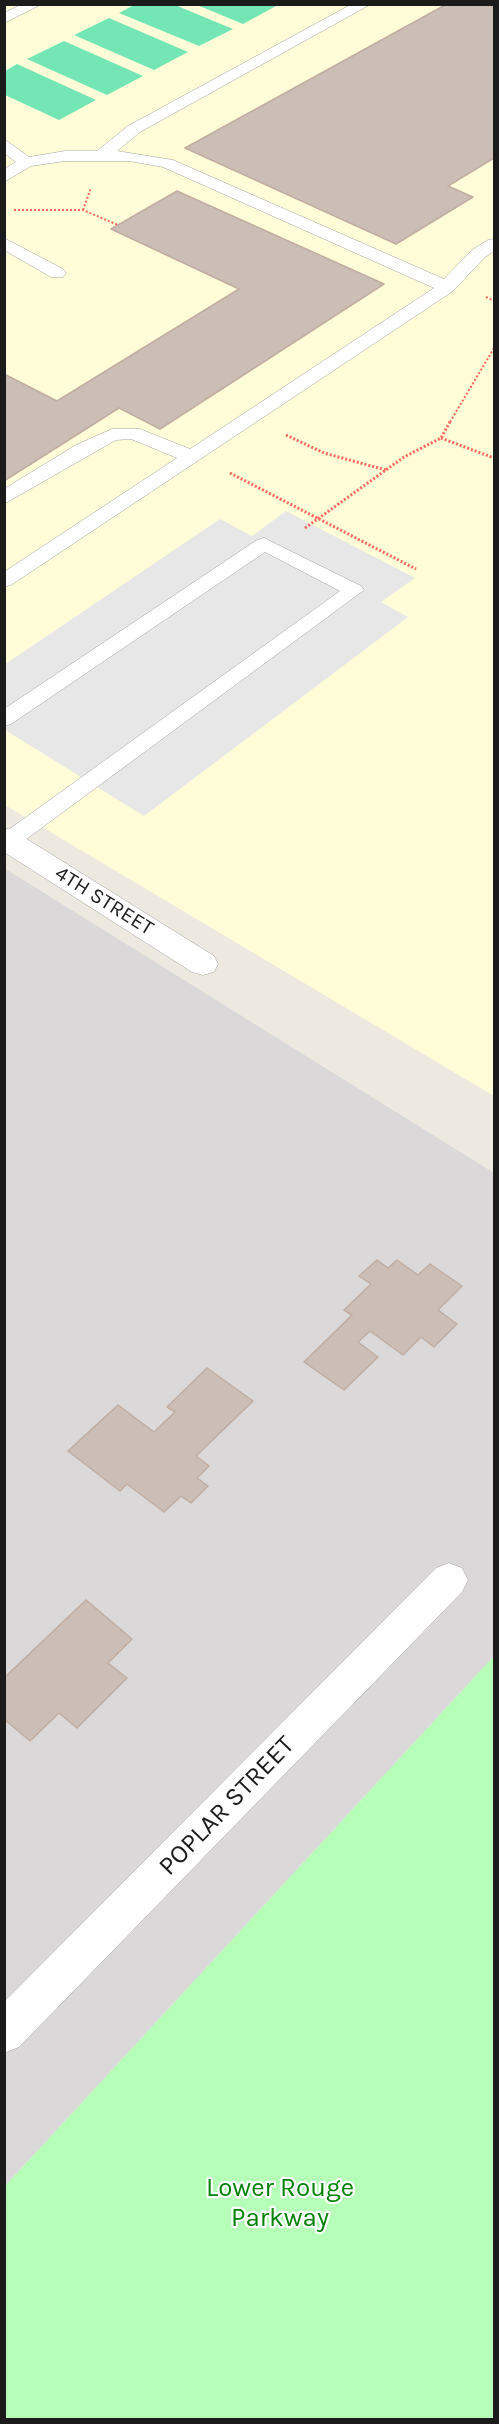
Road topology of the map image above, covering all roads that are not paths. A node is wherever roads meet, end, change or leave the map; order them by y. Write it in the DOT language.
graph roads {
  1 [pos="34,4"];
  2 [pos="364,4"];
  3 [pos="4,20"];
  4 [pos="4,144"];
  5 [pos="101,156"];
  6 [pos="26,162"];
  7 [pos="4,177"];
  8 [pos="4,243"];
  9 [pos="495,244"];
  10 [pos="57,273"];
  11 [pos="447,287"];
  12 [pos="193,456"];
  13 [pos="4,498"];
  14 [pos="4,581"];
  15 [pos="4,719"];
  16 [pos="6,842"];
  17 [pos="203,964"];
  18 [pos="448,1580"];
  19 [pos="4,2032"];
  1 -- 3 [label="lane"];
  2 -- 5 [label="lane"];
  4 -- 6 [label="lane"];
  5 -- 6 [label="lane"];
  5 -- 11 [label="lane"];
  6 -- 7 [label="lane"];
  8 -- 10 [label="lane"];
  9 -- 11 [label="lane"];
  11 -- 12 [label="lane"];
  12 -- 13 [label="lane"];
  12 -- 14 [label="lane"];
  15 -- 16 [label="lane"];
  16 -- 17 [label="street, 4TH STREET"];
  18 -- 19 [label="street, POPLAR STREET"];
}
